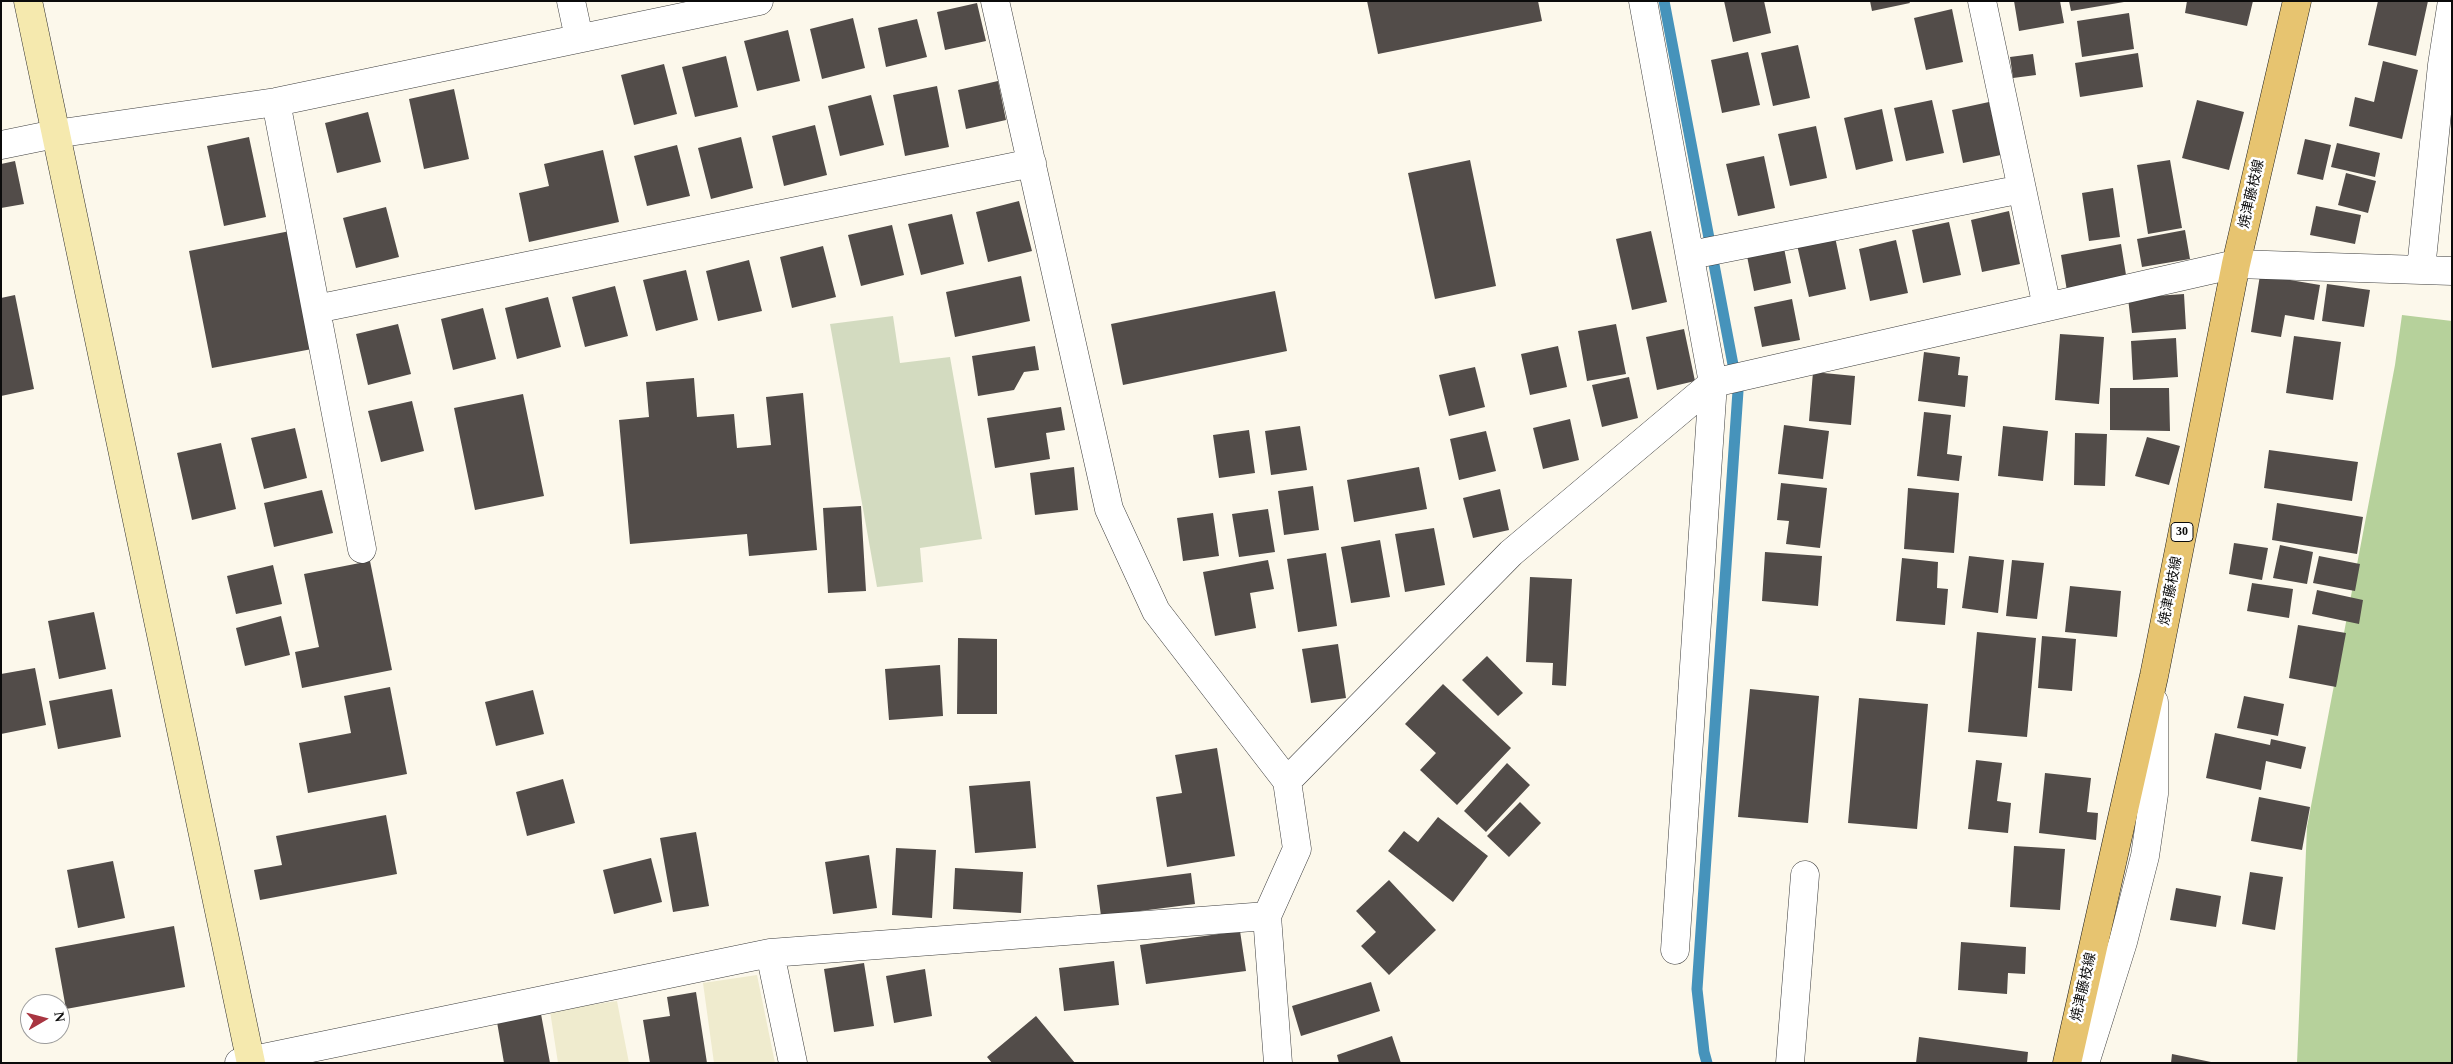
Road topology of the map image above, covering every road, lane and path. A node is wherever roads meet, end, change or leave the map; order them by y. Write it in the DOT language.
graph roads {
  1 [pos="28,1"];
  2 [pos="571,1"];
  3 [pos="758,1"];
  4 [pos="995,1"];
  5 [pos="1643,1"];
  6 [pos="1982,1"];
  7 [pos="2297,1"];
  8 [pos="2452,1"];
  9 [pos="579,38"];
  10 [pos="276,102"];
  11 [pos="55,134"];
  12 [pos="1,145"];
  13 [pos="1032,163"];
  14 [pos="2022,189"];
  15 [pos="1691,255"];
  16 [pos="2236,264"];
  17 [pos="2436,270"];
  18 [pos="2047,307"];
  19 [pos="316,309"];
  20 [pos="1713,383"];
  21 [pos="362,549"];
  22 [pos="2154,676"];
  23 [pos="1287,781"];
  24 [pos="1805,875"];
  25 [pos="1267,916"];
  26 [pos="1675,950"];
  27 [pos="770,953"];
  28 [pos="247,1062"];
  29 [pos="793,1063"];
  30 [pos="1278,1063"];
  31 [pos="1790,1063"];
  32 [pos="2067,1063"];
  33 [pos="2085,1063"];
  1 -- 11 [label="street"];
  2 -- 9 [label="street"];
  3 -- 9 [label="street"];
  4 -- 13 [label="street"];
  5 -- 15 [label="street"];
  6 -- 14 [label="street"];
  7 -- 16 [label="main road, 焼津藤枝線 / 30"];
  8 -- 17 [label="street"];
  9 -- 10 [label="street"];
  10 -- 11 [label="street"];
  10 -- 19 [label="street"];
  11 -- 12 [label="street"];
  11 -- 28 [label="street"];
  13 -- 19 [label="street"];
  13 -- 23 [label="street"];
  14 -- 15 [label="street"];
  14 -- 18 [label="street"];
  15 -- 20 [label="street"];
  16 -- 17 [label="street"];
  16 -- 18 [label="street"];
  16 -- 22 [label="main road, 焼津藤枝線 / 30"];
  18 -- 20 [label="street"];
  19 -- 21 [label="street"];
  20 -- 23 [label="street"];
  20 -- 26 [label="street"];
  22 -- 32 [label="main road, 焼津藤枝線 / 30"];
  22 -- 33 [label="street"];
  23 -- 25 [label="street"];
  24 -- 31 [label="street"];
  25 -- 27 [label="street"];
  25 -- 30 [label="street"];
  27 -- 28 [label="street"];
  27 -- 29 [label="street"];
}
